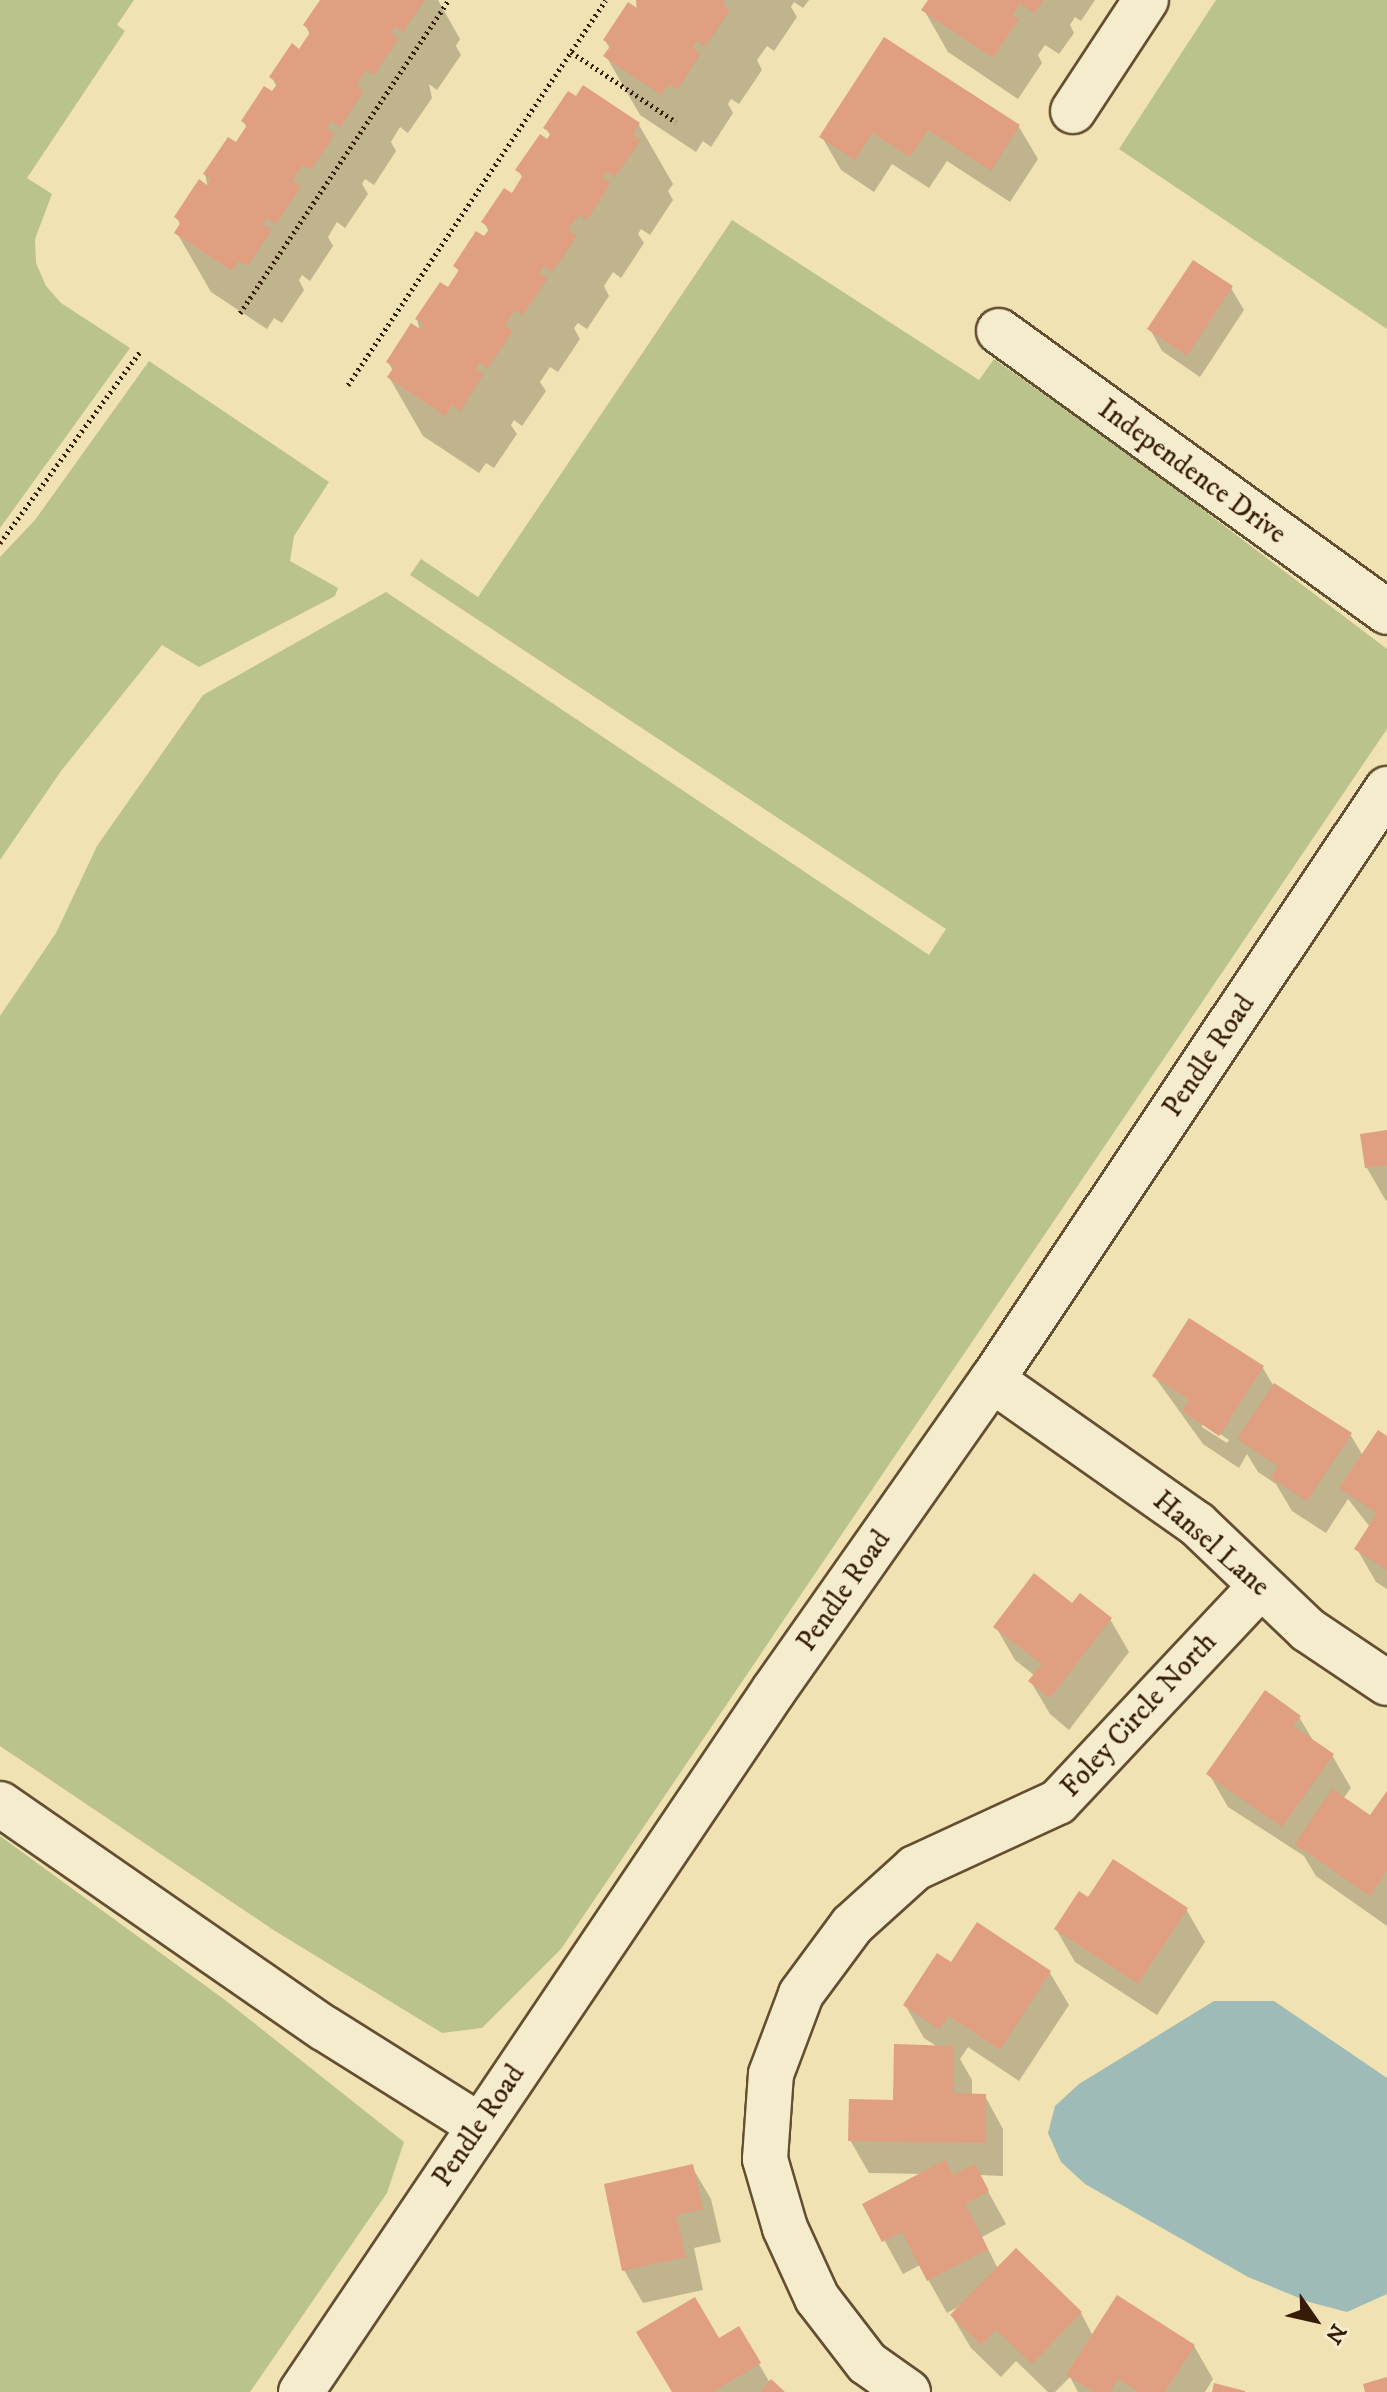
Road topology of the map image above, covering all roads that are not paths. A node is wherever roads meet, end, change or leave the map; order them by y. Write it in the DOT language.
graph roads {
  1 [pos="1146,0"];
  2 [pos="1073,111"];
  3 [pos="999,331"];
  4 [pos="1387,612"];
  5 [pos="1387,789"];
  6 [pos="992,1380"];
  7 [pos="1261,1586"];
  8 [pos="1387,1683"];
  9 [pos="0,1804"];
  10 [pos="480,2126"];
  11 [pos="301,2392"];
  12 [pos="908,2392"];
  1 -- 2 [label="street"];
  3 -- 4 [label="street, Independence Drive"];
  5 -- 6 [label="street, Pendle Road"];
  6 -- 7 [label="street, Hansel Lane"];
  6 -- 10 [label="street, Pendle Road"];
  7 -- 8 [label="street, Hansel Lane"];
  7 -- 12 [label="street, Foley Circle North"];
  9 -- 10 [label="street"];
  10 -- 11 [label="street, Pendle Road"];
}
